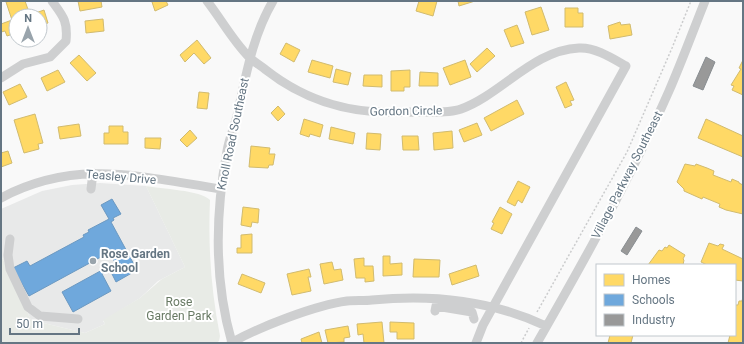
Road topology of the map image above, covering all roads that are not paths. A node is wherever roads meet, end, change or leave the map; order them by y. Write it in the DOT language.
graph roads {
  1 [pos="52,1"];
  2 [pos="207,1"];
  3 [pos="273,1"];
  4 [pos="705,1"];
  5 [pos="249,57"];
  6 [pos="1,78"];
  7 [pos="93,173"];
  8 [pos="91,189"];
  9 [pos="221,189"];
  10 [pos="1,198"];
  11 [pos="10,239"];
  12 [pos="494,306"];
  13 [pos="435,310"];
  14 [pos="78,319"];
  15 [pos="474,319"];
  16 [pos="546,326"];
  17 [pos="470,332"];
  18 [pos="478,339"];
  19 [pos="232,343"];
  20 [pos="537,343"];
  1 -- 6 [label="street"];
  2 -- 5 [label="street, Gordon Circle"];
  3 -- 5 [label="street, Knoll Road Southeast"];
  4 -- 16 [label="street, Village Parkway Southeast"];
  5 -- 9 [label="street, Knoll Road Southeast"];
  5 -- 12 [label="street, Gordon Circle"];
  7 -- 8 [label="street"];
  7 -- 9 [label="street, Teasley Drive"];
  7 -- 10 [label="street, Teasley Drive"];
  9 -- 19 [label="street, Knoll Road Southeast"];
  11 -- 14 [label="street"];
  12 -- 16 [label="street"];
  12 -- 18 [label="street"];
  12 -- 19 [label="street"];
  13 -- 15 [label="street"];
  16 -- 20 [label="street, Village Parkway Southeast"];
  17 -- 18 [label="street"];
}
